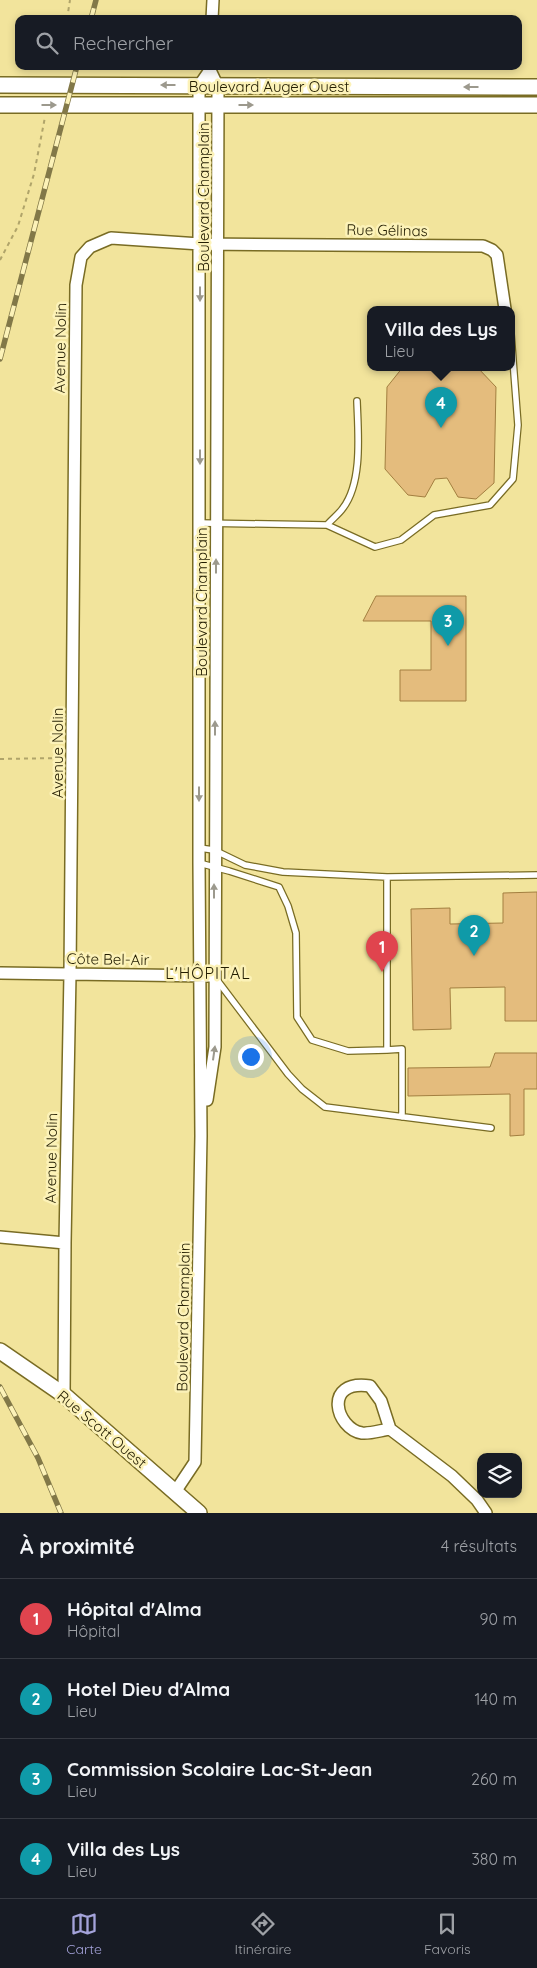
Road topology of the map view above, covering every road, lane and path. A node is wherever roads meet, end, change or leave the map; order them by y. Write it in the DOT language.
graph roads {
  1 [pos="70,0"];
  2 [pos="213,0"];
  3 [pos="68,15"];
  4 [pos="212,15"];
  5 [pos="209,70"];
  6 [pos="211,70"];
  7 [pos="0,85"];
  8 [pos="200,86"];
  9 [pos="400,86"];
  10 [pos="218,87"];
  11 [pos="493,87"];
  12 [pos="537,87"];
  13 [pos="492,104"];
  14 [pos="0,105"];
  15 [pos="48,105"];
  16 [pos="200,105"];
  17 [pos="218,105"];
  18 [pos="400,105"];
  19 [pos="537,105"];
  20 [pos="200,244"];
  21 [pos="218,244"];
  22 [pos="0,260"];
  23 [pos="505,306"];
  24 [pos="514,371"];
  25 [pos="356,401"];
  26 [pos="200,523"];
  27 [pos="216,523"];
  28 [pos="327,525"];
  29 [pos="72,758"];
  30 [pos="0,759"];
  31 [pos="199,848"];
  32 [pos="214,850"];
  33 [pos="199,863"];
  34 [pos="214,867"];
  35 [pos="537,874"];
  36 [pos="387,877"];
  37 [pos="0,973"];
  38 [pos="70,974"];
  39 [pos="201,976"];
  40 [pos="215,976"];
  41 [pos="387,1050"];
  42 [pos="402,1117"];
  43 [pos="490,1128"];
  44 [pos="201,1136"];
  45 [pos="0,1237"];
  46 [pos="64,1243"];
  47 [pos="0,1351"];
  48 [pos="64,1395"];
  49 [pos="390,1429"];
  50 [pos="175,1492"];
  51 [pos="199,1513"];
  52 [pos="486,1513"];
  1 -- 3 [label="path"];
  2 -- 4 [label="street"];
  5 -- 8 [label="street, Boulevard Champlain"];
  6 -- 10 [label="street, Boulevard Champlain"];
  8 -- 7 [label="main road, Boulevard Auger Ouest, one-way"];
  8 -- 10 [label="main road, Boulevard Auger Ouest"];
  8 -- 16 [label="street, Boulevard Champlain"];
  9 -- 10 [label="main road, Boulevard Auger Ouest"];
  11 -- 9 [label="main road, Boulevard Auger Ouest, one-way"];
  9 -- 18 [label="main road"];
  10 -- 17 [label="street, Boulevard Champlain"];
  11 -- 12 [label="main road, Boulevard Auger Ouest"];
  11 -- 13 [label="main road"];
  13 -- 18 [label="main road, Boulevard Auger Ouest"];
  13 -- 19 [label="main road, Boulevard Auger Ouest"];
  14 -- 15 [label="main road, Boulevard Auger Ouest"];
  15 -- 16 [label="main road, Boulevard Auger Ouest, one-way"];
  15 -- 22 [label="path"];
  16 -- 17 [label="main road, Boulevard Auger Ouest"];
  16 -- 20 [label="street, Boulevard Champlain"];
  17 -- 18 [label="main road, Boulevard Auger Ouest, one-way"];
  17 -- 21 [label="street, Boulevard Champlain"];
  20 -- 21 [label="street, Avenue Nolin"];
  20 -- 26 [label="street, Boulevard Champlain, one-way"];
  20 -- 29 [label="street, Avenue Nolin"];
  21 -- 23 [label="street, Rue Gélinas"];
  21 -- 27 [label="street, Boulevard Champlain"];
  24 -- 28 [label="lane"];
  25 -- 28 [label="lane"];
  26 -- 27 [label="lane"];
  26 -- 31 [label="street, Boulevard Champlain, one-way"];
  27 -- 28 [label="lane"];
  32 -- 27 [label="street, Boulevard Champlain, one-way"];
  29 -- 30 [label="path"];
  29 -- 38 [label="street, Avenue Nolin"];
  31 -- 32 [label="lane"];
  31 -- 33 [label="street, Boulevard Champlain"];
  32 -- 34 [label="street, Boulevard Champlain"];
  32 -- 36 [label="lane"];
  33 -- 34 [label="lane"];
  33 -- 39 [label="street, Boulevard Champlain"];
  40 -- 34 [label="street, Boulevard Champlain, one-way"];
  34 -- 41 [label="lane"];
  35 -- 36 [label="lane"];
  36 -- 41 [label="lane"];
  37 -- 38 [label="street, Côte Bel-Air"];
  38 -- 39 [label="street, Côte Bel-Air"];
  38 -- 46 [label="street, Avenue Nolin"];
  39 -- 40 [label="street, Côte Bel-Air"];
  39 -- 44 [label="street, Boulevard Champlain"];
  40 -- 42 [label="lane"];
  44 -- 40 [label="street, Boulevard Champlain, one-way"];
  41 -- 42 [label="lane"];
  42 -- 43 [label="lane"];
  44 -- 50 [label="street, Boulevard Champlain"];
  45 -- 46 [label="street"];
  46 -- 48 [label="street, Avenue Nolin"];
  47 -- 48 [label="main road, Rue Scott Ouest"];
  48 -- 50 [label="main road, Rue Scott Ouest"];
  49 -- 49 [label="street"];
  49 -- 52 [label="street"];
  50 -- 51 [label="main road, Rue Scott Ouest"];
}
